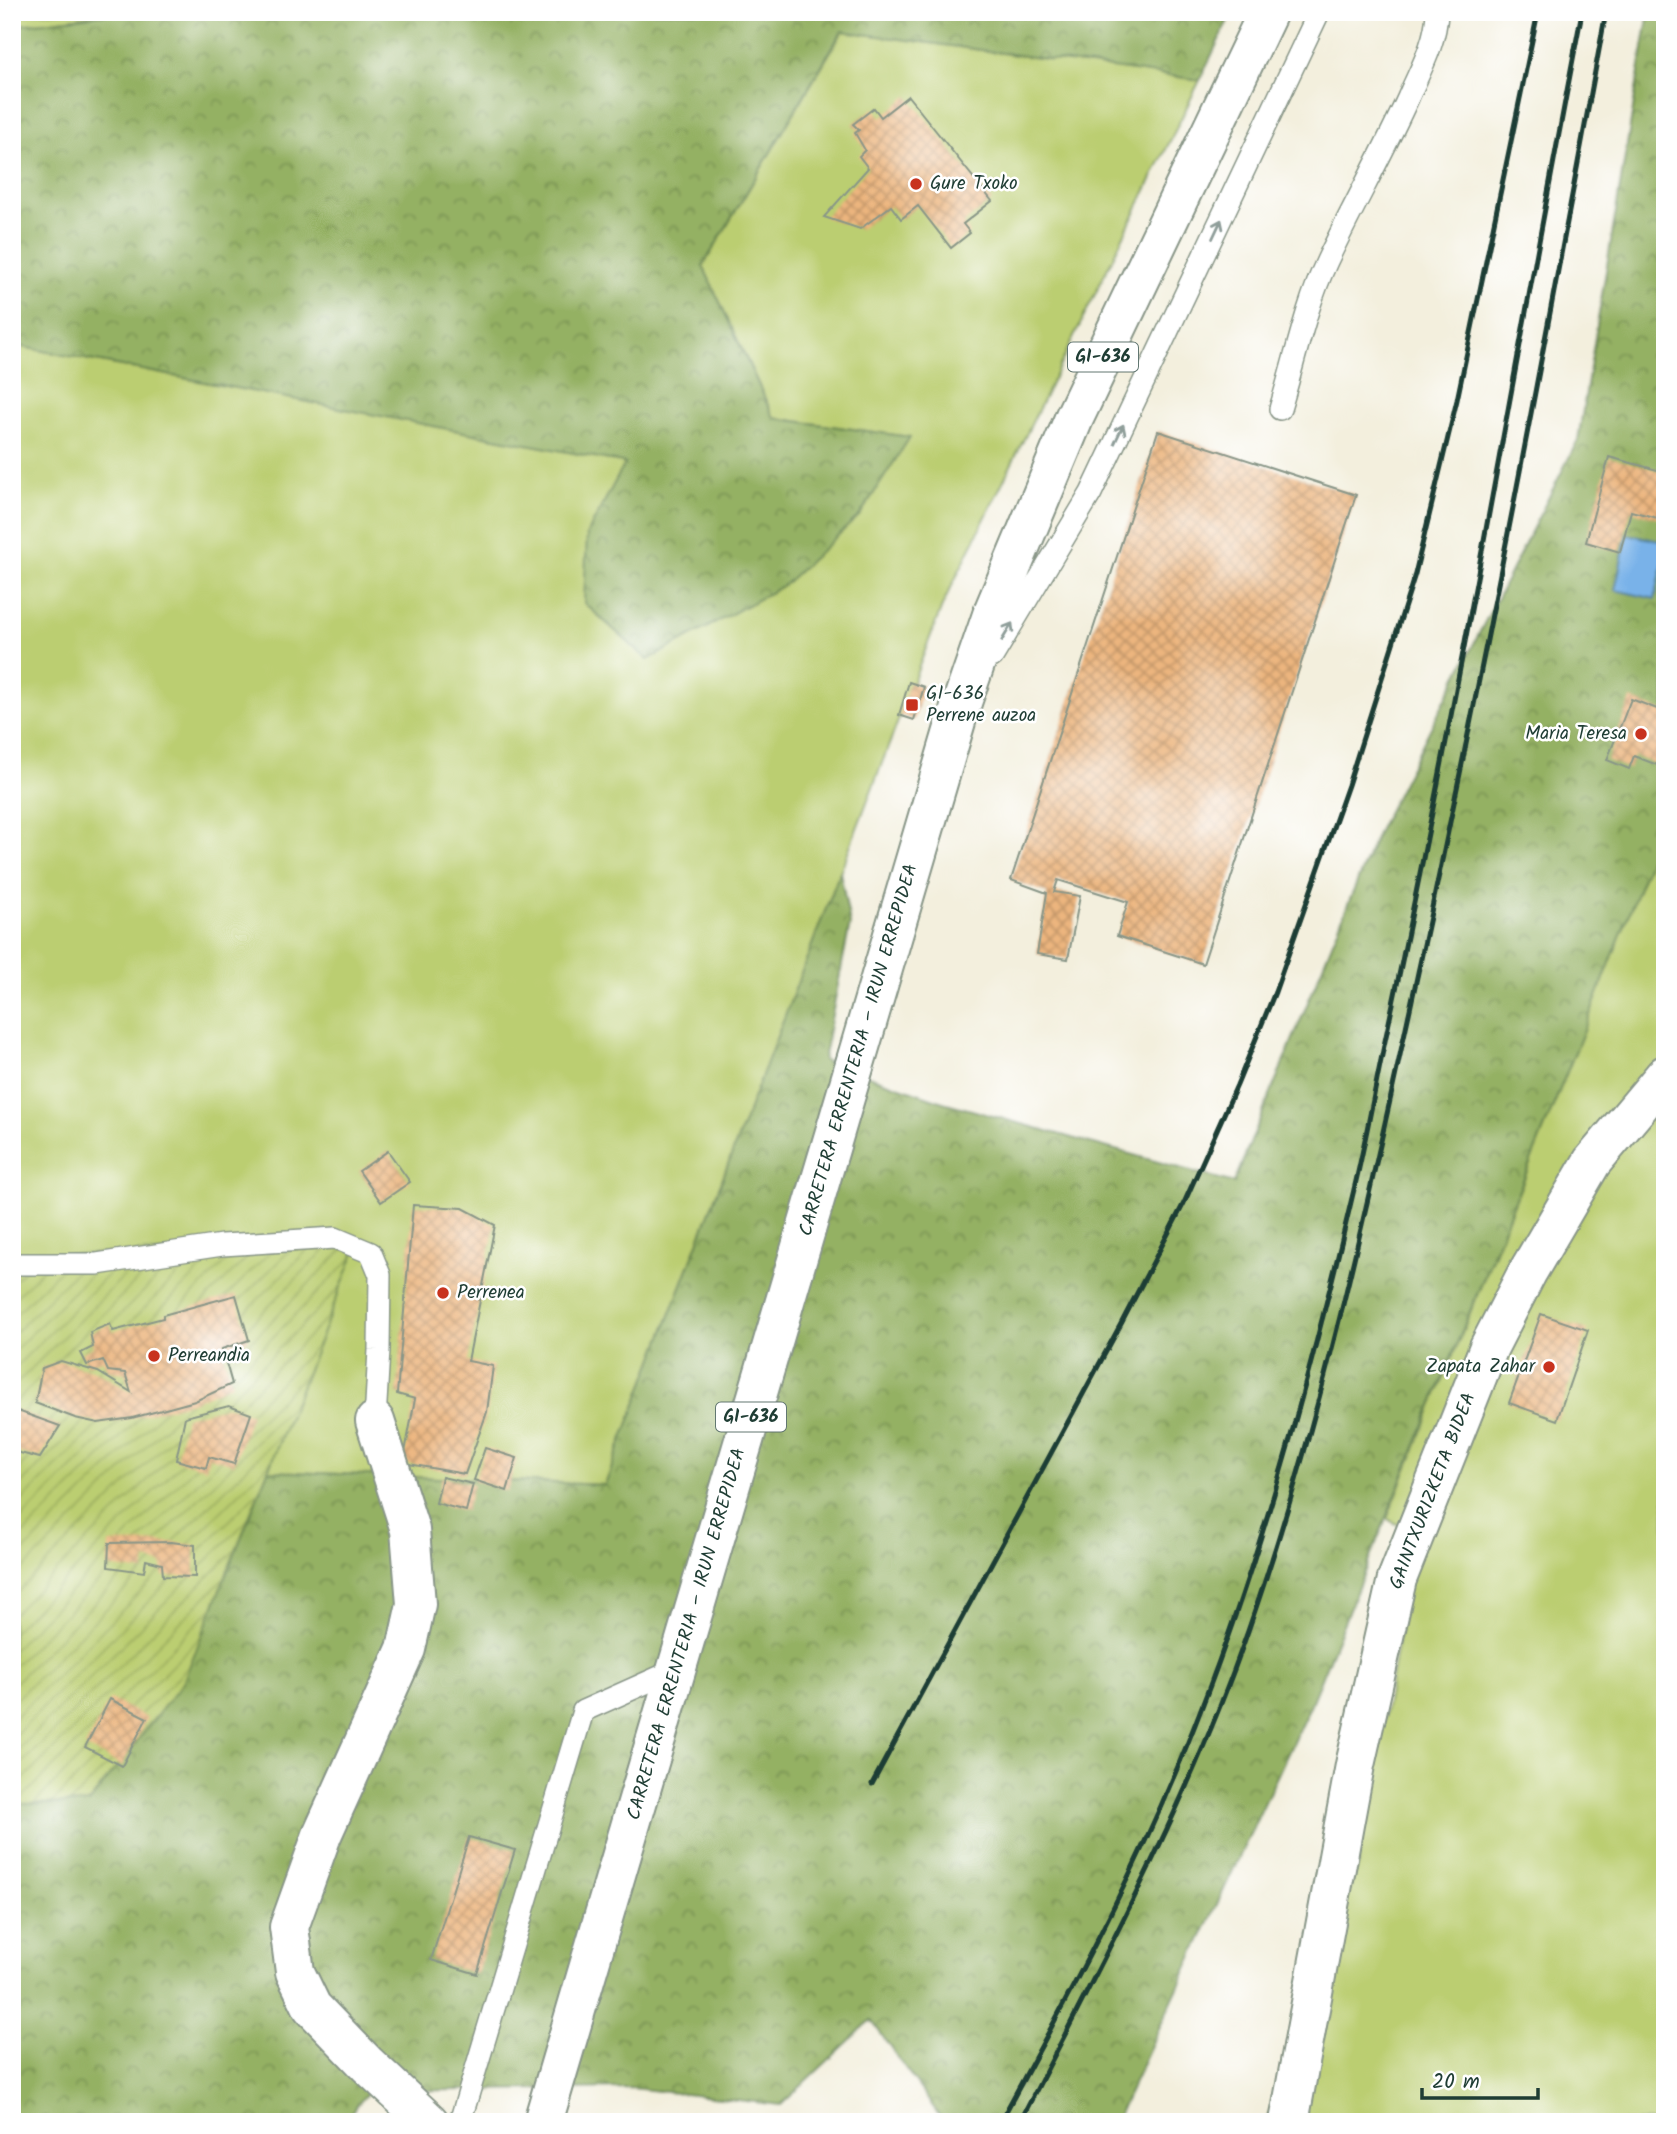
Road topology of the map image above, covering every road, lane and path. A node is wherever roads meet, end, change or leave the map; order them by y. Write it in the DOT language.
graph roads {
  1 [pos="1268,12"];
  2 [pos="1320,12"];
  3 [pos="1437,12"];
  4 [pos="1280,409"];
  5 [pos="959,711"];
  6 [pos="1665,1076"];
  7 [pos="12,1264"];
  8 [pos="375,1421"];
  9 [pos="677,1670"];
  10 [pos="429,2122"];
  11 [pos="460,2122"];
  12 [pos="543,2122"];
  13 [pos="1289,2122"];
  1 -- 5 [label="main road, CARRETERA ERRENTERIA – IRUN ERREPIDEA / GI-636"];
  5 -- 2 [label="lane, one-way"];
  3 -- 4 [label="lane"];
  5 -- 9 [label="main road, CARRETERA ERRENTERIA – IRUN ERREPIDEA / GI-636"];
  6 -- 13 [label="main road, GAINTXURIZKETA BIDEA"];
  7 -- 8 [label="lane"];
  8 -- 10 [label="main road"];
  9 -- 11 [label="lane"];
  9 -- 12 [label="main road, CARRETERA ERRENTERIA – IRUN ERREPIDEA / GI-636"];
}
